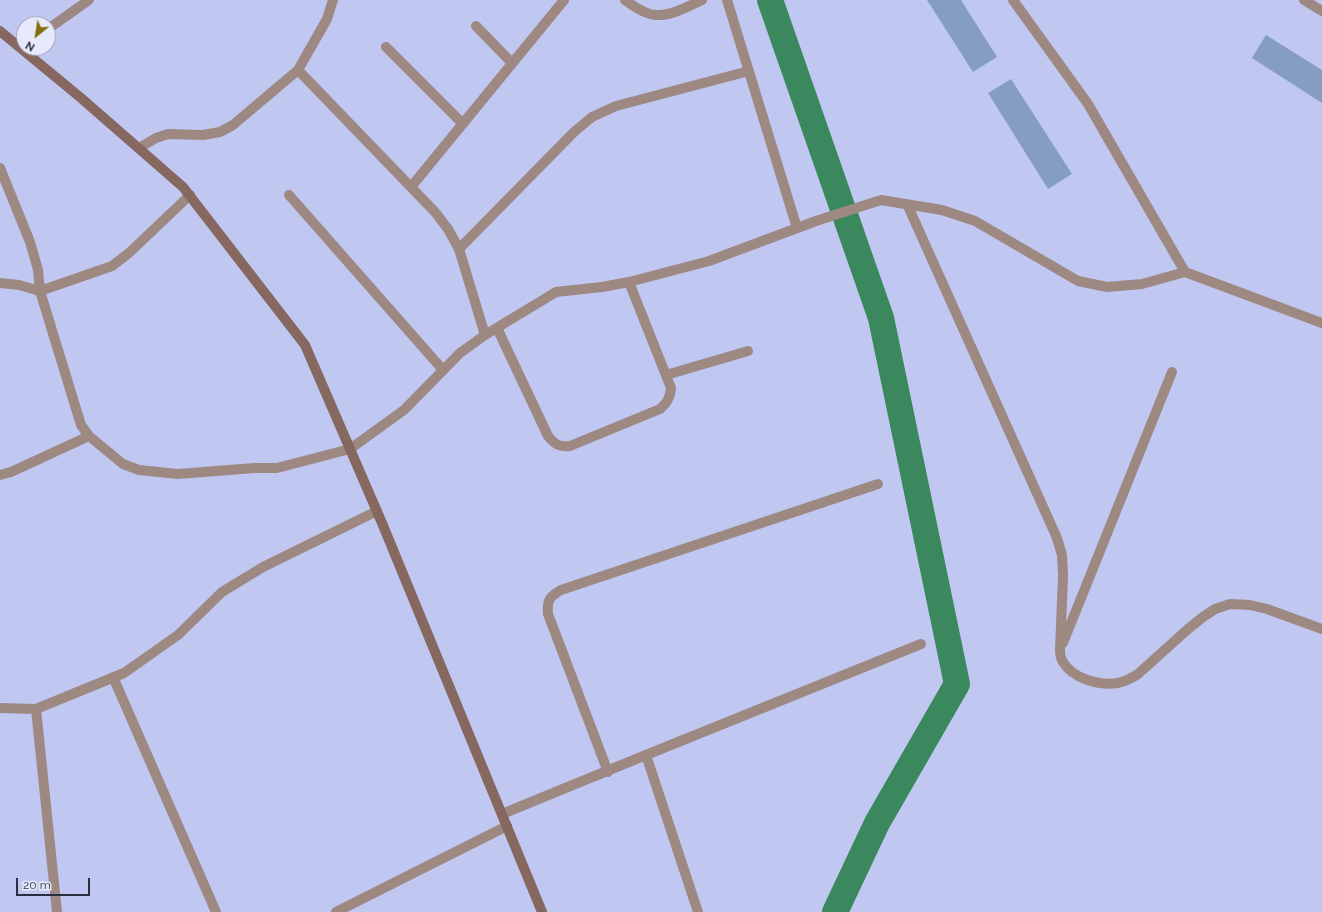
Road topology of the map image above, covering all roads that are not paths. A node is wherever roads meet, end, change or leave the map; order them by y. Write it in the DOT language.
graph roads {
  1 [pos="89,0"];
  2 [pos="332,0"];
  3 [pos="564,0"];
  4 [pos="625,0"];
  5 [pos="702,0"];
  6 [pos="727,0"];
  7 [pos="1013,0"];
  8 [pos="1304,0"];
  9 [pos="1322,12"];
  10 [pos="56,23"];
  11 [pos="476,26"];
  12 [pos="0,31"];
  13 [pos="16,43"];
  14 [pos="386,47"];
  15 [pos="32,56"];
  16 [pos="512,63"];
  17 [pos="298,70"];
  18 [pos="749,71"];
  19 [pos="463,124"];
  20 [pos="139,148"];
  21 [pos="0,168"];
  22 [pos="411,187"];
  23 [pos="190,195"];
  24 [pos="289,195"];
  25 [pos="907,204"];
  26 [pos="797,228"];
  27 [pos="459,249"];
  28 [pos="1185,272"];
  29 [pos="0,282"];
  30 [pos="628,282"];
  31 [pos="40,291"];
  32 [pos="1322,323"];
  33 [pos="497,328"];
  34 [pos="485,335"];
  35 [pos="748,351"];
  36 [pos="443,370"];
  37 [pos="1172,372"];
  38 [pos="666,375"];
  39 [pos="89,436"];
  40 [pos="350,449"];
  41 [pos="0,474"];
  42 [pos="878,484"];
  43 [pos="377,511"];
  44 [pos="1322,629"];
  45 [pos="921,644"];
  46 [pos="1060,650"];
  47 [pos="113,677"];
  48 [pos="0,708"];
  49 [pos="36,709"];
  50 [pos="646,755"];
  51 [pos="608,772"];
  52 [pos="502,814"];
  53 [pos="507,826"];
  54 [pos="57,912"];
  55 [pos="216,912"];
  56 [pos="336,912"];
  57 [pos="542,912"];
  58 [pos="698,912"];
  1 -- 10 [label="street"];
  2 -- 17 [label="street"];
  3 -- 16 [label="street"];
  4 -- 5 [label="street"];
  6 -- 18 [label="street"];
  7 -- 28 [label="street"];
  8 -- 9 [label="street"];
  11 -- 16 [label="street"];
  12 -- 13 [label="street"];
  14 -- 19 [label="street"];
  15 -- 20 [label="street"];
  16 -- 19 [label="street"];
  17 -- 20 [label="street"];
  17 -- 22 [label="street"];
  18 -- 26 [label="street"];
  18 -- 27 [label="street"];
  19 -- 22 [label="street"];
  20 -- 23 [label="street"];
  21 -- 31 [label="street"];
  22 -- 27 [label="street"];
  23 -- 31 [label="street"];
  23 -- 40 [label="street"];
  24 -- 36 [label="street"];
  25 -- 26 [label="street"];
  25 -- 28 [label="street"];
  25 -- 46 [label="street"];
  26 -- 30 [label="street"];
  27 -- 34 [label="street"];
  28 -- 32 [label="street"];
  29 -- 31 [label="street"];
  30 -- 33 [label="street"];
  30 -- 38 [label="street"];
  31 -- 39 [label="street"];
  33 -- 34 [label="street"];
  33 -- 38 [label="street"];
  34 -- 36 [label="street"];
  35 -- 38 [label="street"];
  36 -- 40 [label="street"];
  37 -- 46 [label="street"];
  39 -- 40 [label="street"];
  39 -- 41 [label="street"];
  40 -- 43 [label="street"];
  42 -- 51 [label="street"];
  43 -- 47 [label="street"];
  43 -- 52 [label="street"];
  44 -- 46 [label="street"];
  45 -- 50 [label="street"];
  47 -- 49 [label="street"];
  47 -- 55 [label="street"];
  48 -- 49 [label="street"];
  49 -- 54 [label="street"];
  50 -- 51 [label="street"];
  50 -- 58 [label="street"];
  51 -- 52 [label="street"];
  52 -- 53 [label="street"];
  53 -- 56 [label="street"];
  53 -- 57 [label="street"];
}
